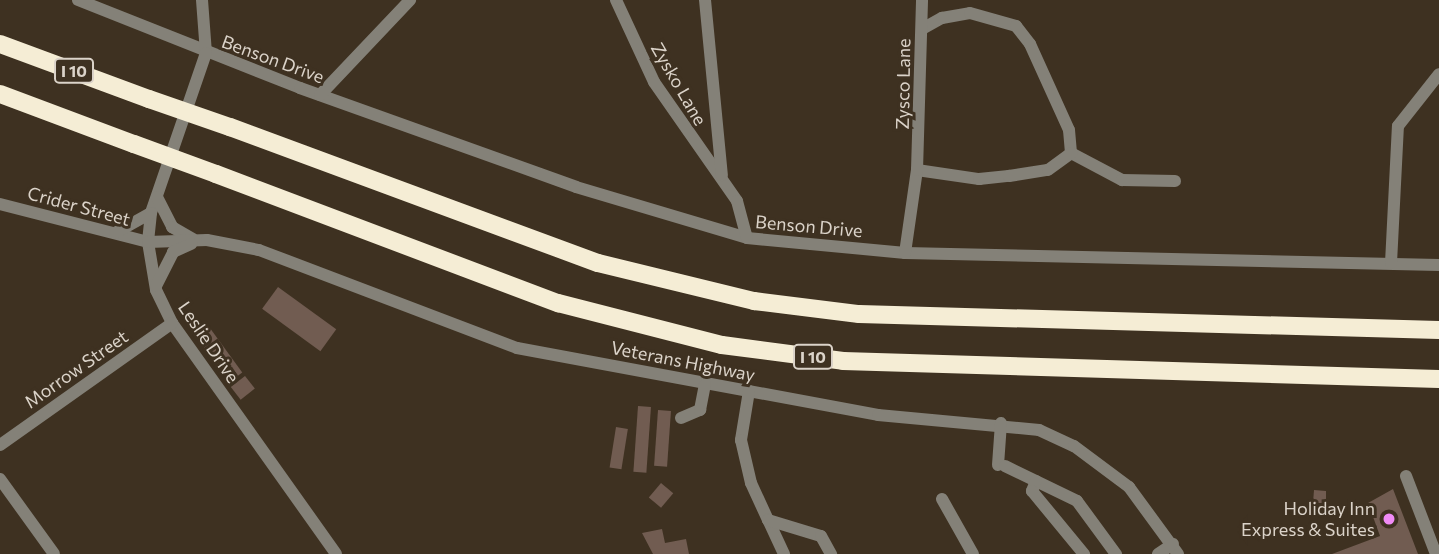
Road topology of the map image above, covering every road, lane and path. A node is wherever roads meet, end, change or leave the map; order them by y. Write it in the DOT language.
graph roads {
  1 [pos="78,0"];
  2 [pos="202,0"];
  3 [pos="410,0"];
  4 [pos="616,0"];
  5 [pos="705,0"];
  6 [pos="922,0"];
  7 [pos="922,29"];
  8 [pos="0,44"];
  9 [pos="206,52"];
  10 [pos="1439,74"];
  11 [pos="0,94"];
  12 [pos="320,95"];
  13 [pos="1071,153"];
  14 [pos="917,170"];
  15 [pos="723,179"];
  16 [pos="1175,181"];
  17 [pos="157,195"];
  18 [pos="0,204"];
  19 [pos="152,213"];
  20 [pos="115,233"];
  21 [pos="747,238"];
  22 [pos="201,241"];
  23 [pos="148,242"];
  24 [pos="905,253"];
  25 [pos="1391,263"];
  26 [pos="1439,265"];
  27 [pos="156,290"];
  28 [pos="1439,319"];
  29 [pos="172,323"];
  30 [pos="1277,326"];
  31 [pos="1439,330"];
  32 [pos="1322,377"];
  33 [pos="1439,379"];
  34 [pos="705,384"];
  35 [pos="749,391"];
  36 [pos="1439,391"];
  37 [pos="681,418"];
  38 [pos="1001,422"];
  39 [pos="0,445"];
  40 [pos="1406,476"];
  41 [pos="0,478"];
  42 [pos="1036,481"];
  43 [pos="942,499"];
  44 [pos="797,512"];
  45 [pos="768,520"];
  46 [pos="806,528"];
  47 [pos="1176,549"];
  48 [pos="54,554"];
  49 [pos="336,554"];
  50 [pos="784,554"];
  51 [pos="831,554"];
  52 [pos="973,554"];
  53 [pos="1084,554"];
  54 [pos="1116,554"];
  55 [pos="1158,554"];
  56 [pos="1436,554"];
  1 -- 9 [label="street, Benson Drive"];
  2 -- 9 [label="street, Leslie Drive"];
  3 -- 12 [label="street"];
  4 -- 15 [label="street, Zysko Lane"];
  5 -- 15 [label="street"];
  6 -- 7 [label="street"];
  7 -- 13 [label="street, Zysco Lane"];
  7 -- 14 [label="street, Zysco Lane"];
  8 -- 30 [label="highway, I 10, bridge"];
  9 -- 12 [label="street, Benson Drive"];
  9 -- 17 [label="street, Leslie Drive"];
  10 -- 25 [label="street"];
  11 -- 32 [label="highway, I 10, bridge"];
  12 -- 21 [label="street, Benson Drive"];
  13 -- 14 [label="street"];
  13 -- 16 [label="street"];
  14 -- 24 [label="street, Zysco Lane"];
  15 -- 21 [label="street, Zysko Lane"];
  17 -- 19 [label="street, Leslie Drive"];
  17 -- 22 [label="street"];
  18 -- 20 [label="street, Crider Street"];
  19 -- 20 [label="street"];
  19 -- 23 [label="street, Leslie Drive"];
  20 -- 23 [label="street, Crider Street"];
  21 -- 24 [label="street, Benson Drive"];
  22 -- 23 [label="street, Veterans Highway"];
  22 -- 27 [label="street"];
  22 -- 34 [label="street, Veterans Highway"];
  23 -- 27 [label="street, Leslie Drive"];
  24 -- 25 [label="street, Benson Drive"];
  25 -- 26 [label="street, Benson Drive"];
  27 -- 29 [label="street, Leslie Drive"];
  28 -- 30 [label="highway"];
  29 -- 39 [label="street, Morrow Street"];
  29 -- 49 [label="street, Leslie Drive"];
  30 -- 31 [label="highway, I 10"];
  32 -- 33 [label="highway, I 10"];
  32 -- 36 [label="highway"];
  34 -- 35 [label="street, Veterans Highway"];
  34 -- 37 [label="street"];
  35 -- 38 [label="street, Veterans Highway"];
  35 -- 45 [label="street"];
  38 -- 42 [label="street"];
  38 -- 47 [label="street, Veterans Highway"];
  40 -- 56 [label="street"];
  41 -- 48 [label="street"];
  42 -- 53 [label="street"];
  42 -- 54 [label="street"];
  43 -- 52 [label="street"];
  44 -- 46 [label="street"];
  45 -- 46 [label="street"];
  45 -- 50 [label="street"];
  46 -- 51 [label="street"];
  47 -- 55 [label="street"];
}
